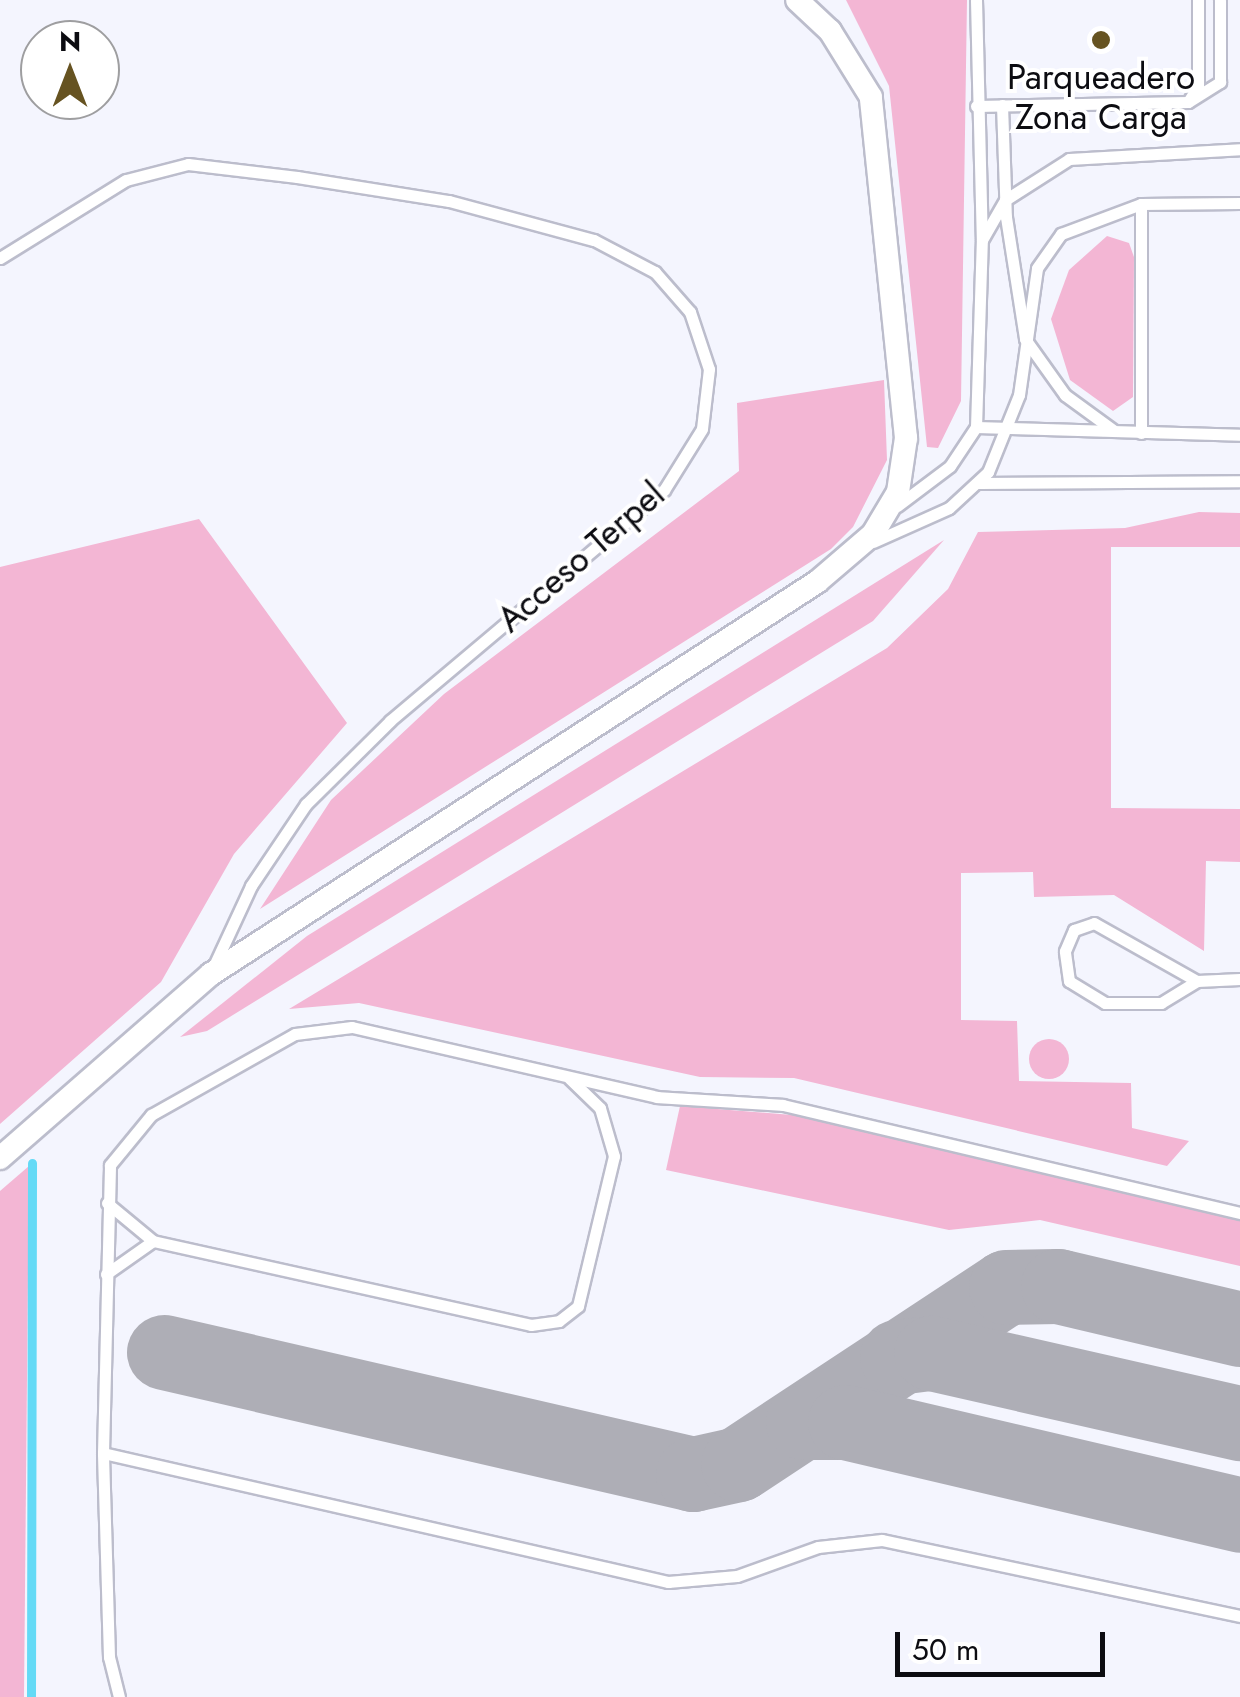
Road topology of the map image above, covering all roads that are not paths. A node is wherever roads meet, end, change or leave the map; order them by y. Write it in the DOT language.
graph roads {
  1 [pos="796,0"];
  2 [pos="976,0"];
  3 [pos="1198,0"];
  4 [pos="1220,0"];
  5 [pos="1188,102"];
  6 [pos="1002,105"];
  7 [pos="976,106"];
  8 [pos="1240,148"];
  9 [pos="1004,200"];
  10 [pos="1142,204"];
  11 [pos="1240,204"];
  12 [pos="982,240"];
  13 [pos="0,258"];
  14 [pos="1025,340"];
  15 [pos="976,427"];
  16 [pos="1011,428"];
  17 [pos="1114,430"];
  18 [pos="1142,433"];
  19 [pos="1240,435"];
  20 [pos="1240,481"];
  21 [pos="979,483"];
  22 [pos="886,514"];
  23 [pos="862,548"];
  24 [pos="211,974"];
  25 [pos="1240,979"];
  26 [pos="1196,981"];
  27 [pos="566,1076"];
  28 [pos="0,1158"];
  29 [pos="106,1203"];
  30 [pos="1240,1213"];
  31 [pos="153,1241"];
  32 [pos="106,1274"];
  33 [pos="103,1453"];
  34 [pos="1240,1616"];
  35 [pos="115,1697"];
  1 -- 22 [label="street"];
  2 -- 7 [label="lane"];
  3 -- 5 [label="lane"];
  4 -- 5 [label="lane"];
  5 -- 6 [label="lane"];
  6 -- 7 [label="lane"];
  6 -- 9 [label="lane"];
  7 -- 12 [label="lane"];
  8 -- 9 [label="lane"];
  9 -- 12 [label="lane"];
  9 -- 14 [label="lane"];
  10 -- 11 [label="lane"];
  10 -- 14 [label="lane"];
  10 -- 18 [label="lane"];
  12 -- 15 [label="lane"];
  13 -- 24 [label="lane, Acceso Terpel"];
  14 -- 16 [label="lane"];
  14 -- 17 [label="lane"];
  15 -- 16 [label="lane"];
  15 -- 22 [label="lane"];
  16 -- 17 [label="lane"];
  16 -- 21 [label="lane"];
  17 -- 18 [label="lane"];
  18 -- 19 [label="lane"];
  20 -- 21 [label="lane"];
  21 -- 23 [label="lane"];
  22 -- 23 [label="street"];
  23 -- 24 [label="street"];
  24 -- 28 [label="street"];
  25 -- 26 [label="lane"];
  26 -- 26 [label="lane"];
  27 -- 29 [label="lane"];
  27 -- 30 [label="lane"];
  27 -- 31 [label="lane"];
  29 -- 31 [label="lane"];
  29 -- 32 [label="lane"];
  31 -- 32 [label="lane"];
  32 -- 33 [label="lane"];
  33 -- 34 [label="lane"];
  33 -- 35 [label="lane"];
}
